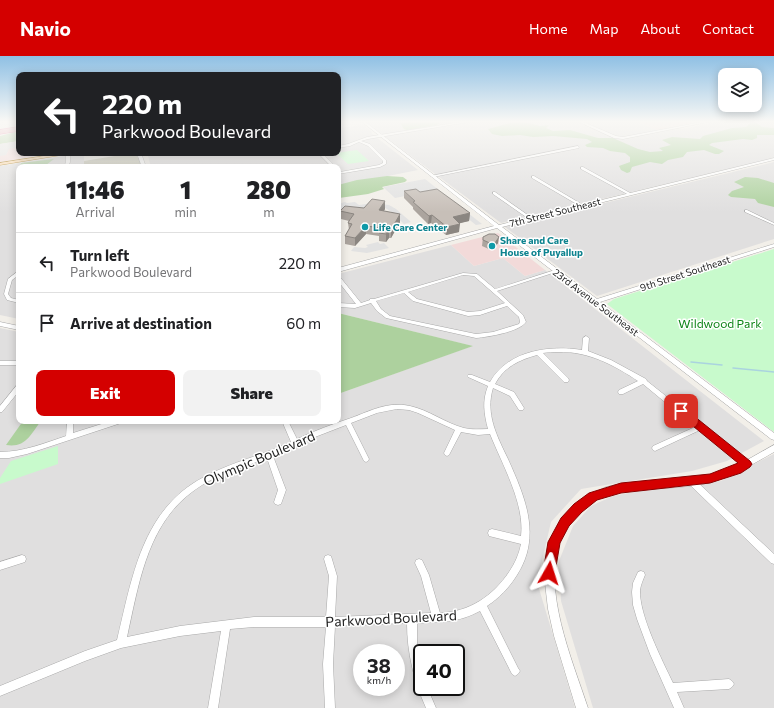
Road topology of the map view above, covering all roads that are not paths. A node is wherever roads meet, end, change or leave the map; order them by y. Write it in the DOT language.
graph roads {
  1 [pos="375,151"];
  2 [pos="402,151"];
  3 [pos="556,151"];
  4 [pos="51,156"];
  5 [pos="323,156"];
  6 [pos="774,159"];
  7 [pos="0,164"];
  8 [pos="331,164"];
  9 [pos="582,168"];
  10 [pos="341,172"];
  11 [pos="433,176"];
  12 [pos="534,177"];
  13 [pos="494,194"];
  14 [pos="630,194"];
  15 [pos="581,205"];
  16 [pos="746,211"];
  17 [pos="530,218"];
  18 [pos="774,224"];
  19 [pos="498,227"];
  20 [pos="774,245"];
  21 [pos="341,269"];
  22 [pos="557,272"];
  23 [pos="16,275"];
  24 [pos="341,282"];
  25 [pos="404,291"];
  26 [pos="494,291"];
  27 [pos="372,300"];
  28 [pos="16,301"];
  29 [pos="596,301"];
  30 [pos="359,304"];
  31 [pos="508,304"];
  32 [pos="341,306"];
  33 [pos="0,324"];
  34 [pos="16,327"];
  35 [pos="586,338"];
  36 [pos="538,352"];
  37 [pos="585,353"];
  38 [pos="0,363"];
  39 [pos="16,363"];
  40 [pos="470,376"];
  41 [pos="566,380"];
  42 [pos="644,381"];
  43 [pos="492,385"];
  44 [pos="16,391"];
  45 [pos="620,392"];
  46 [pos="521,408"];
  47 [pos="0,410"];
  48 [pos="347,421"];
  49 [pos="70,424"];
  50 [pos="110,424"];
  51 [pos="286,424"];
  52 [pos="340,424"];
  53 [pos="341,424"];
  54 [pos="701,427"];
  55 [pos="459,429"];
  56 [pos="492,431"];
  57 [pos="69,437"];
  58 [pos="774,437"];
  59 [pos="295,443"];
  60 [pos="655,448"];
  61 [pos="774,448"];
  62 [pos="447,453"];
  63 [pos="0,454"];
  64 [pos="270,455"];
  65 [pos="366,459"];
  66 [pos="746,464"];
  67 [pos="691,481"];
  68 [pos="278,502"];
  69 [pos="492,533"];
  70 [pos="525,541"];
  71 [pos="22,559"];
  72 [pos="328,559"];
  73 [pos="774,560"];
  74 [pos="419,563"];
  75 [pos="0,566"];
  76 [pos="641,575"];
  77 [pos="482,606"];
  78 [pos="437,618"];
  79 [pos="412,619"];
  80 [pos="330,622"];
  81 [pos="226,625"];
  82 [pos="121,643"];
  83 [pos="516,671"];
  84 [pos="729,684"];
  85 [pos="670,688"];
  86 [pos="0,692"];
  87 [pos="213,708"];
  88 [pos="330,708"];
  89 [pos="431,708"];
  90 [pos="582,708"];
  91 [pos="679,708"];
  1 -- 10 [label="street"];
  2 -- 11 [label="street, 23rd Avenue Southeast"];
  3 -- 11 [label="street"];
  4 -- 7 [label="main road"];
  5 -- 8 [label="street"];
  6 -- 14 [label="street, 7th Street Southeast"];
  9 -- 14 [label="street"];
  11 -- 19 [label="street, 23rd Avenue Southeast"];
  12 -- 15 [label="street"];
  13 -- 17 [label="street"];
  14 -- 15 [label="street, 7th Street Southeast"];
  15 -- 17 [label="street, 7th Street Southeast"];
  16 -- 18 [label="street"];
  17 -- 19 [label="street, 7th Street Southeast"];
  19 -- 21 [label="street, 7th Street Southeast"];
  19 -- 22 [label="street, 23rd Avenue Southeast"];
  20 -- 29 [label="street, 9th Street Southeast"];
  22 -- 26 [label="street"];
  22 -- 29 [label="street, 23rd Avenue Southeast"];
  23 -- 28 [label="street"];
  24 -- 30 [label="street"];
  25 -- 26 [label="street"];
  25 -- 27 [label="street"];
  25 -- 31 [label="street"];
  26 -- 31 [label="street"];
  27 -- 30 [label="street"];
  27 -- 31 [label="street"];
  29 -- 58 [label="street, 23rd Avenue Southeast"];
  30 -- 32 [label="street"];
  33 -- 34 [label="street"];
  35 -- 37 [label="street"];
  36 -- 37 [label="street, Parkwood Boulevard"];
  36 -- 41 [label="street"];
  36 -- 43 [label="street, Parkwood Boulevard"];
  37 -- 42 [label="street, Parkwood Boulevard"];
  38 -- 39 [label="street"];
  40 -- 43 [label="street"];
  42 -- 45 [label="street"];
  42 -- 54 [label="street, Parkwood Boulevard"];
  43 -- 46 [label="street"];
  43 -- 56 [label="street, Parkwood Boulevard"];
  44 -- 47 [label="street"];
  48 -- 53 [label="street, Olympic Boulevard"];
  48 -- 55 [label="street, Olympic Boulevard"];
  48 -- 65 [label="street"];
  49 -- 57 [label="street"];
  50 -- 57 [label="street"];
  51 -- 59 [label="street"];
  52 -- 59 [label="street, Olympic Boulevard"];
  54 -- 60 [label="street"];
  54 -- 66 [label="street, Parkwood Boulevard"];
  55 -- 56 [label="street, Olympic Boulevard"];
  55 -- 62 [label="street"];
  56 -- 70 [label="street, Parkwood Boulevard"];
  57 -- 63 [label="street"];
  59 -- 64 [label="street, Olympic Boulevard"];
  61 -- 66 [label="street"];
  64 -- 68 [label="street"];
  64 -- 82 [label="street, Olympic Boulevard"];
  66 -- 67 [label="street"];
  67 -- 73 [label="street"];
  67 -- 90 [label="street"];
  69 -- 70 [label="street"];
  70 -- 77 [label="street, Parkwood Boulevard"];
  71 -- 75 [label="street"];
  72 -- 80 [label="street"];
  74 -- 78 [label="street"];
  76 -- 85 [label="street"];
  77 -- 78 [label="street, Parkwood Boulevard"];
  77 -- 83 [label="street"];
  78 -- 79 [label="street, Parkwood Boulevard"];
  79 -- 80 [label="street, Parkwood Boulevard"];
  79 -- 89 [label="street"];
  80 -- 81 [label="street, Parkwood Boulevard"];
  80 -- 88 [label="street"];
  81 -- 82 [label="street, Parkwood Boulevard"];
  81 -- 87 [label="street"];
  82 -- 86 [label="street, Parkwood Boulevard"];
  84 -- 85 [label="street"];
  85 -- 91 [label="street"];
}
